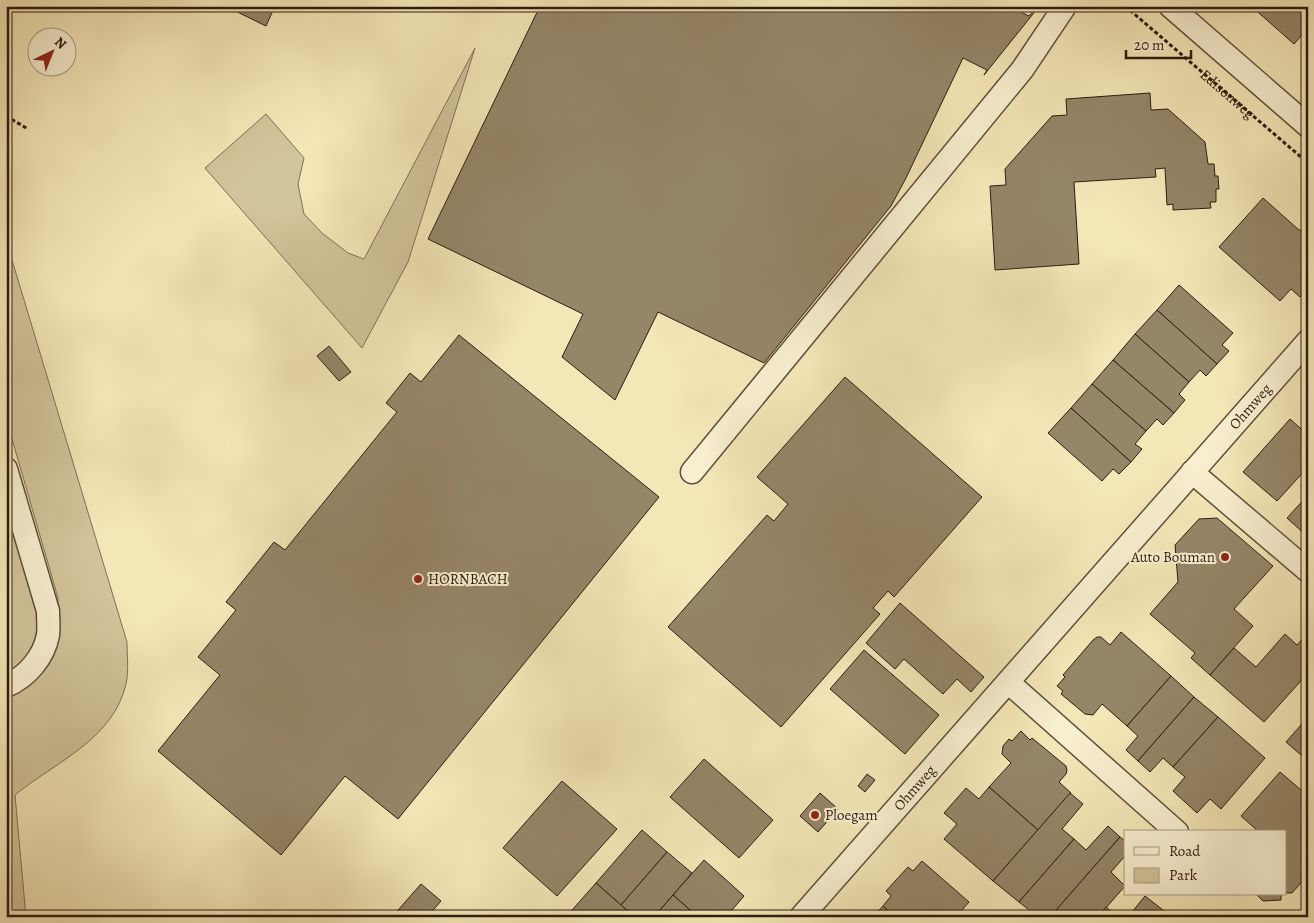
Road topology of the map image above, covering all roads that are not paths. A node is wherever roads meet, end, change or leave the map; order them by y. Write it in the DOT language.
graph roads {
  1 [pos="1065,6"];
  2 [pos="1170,6"];
  3 [pos="1308,126"];
  4 [pos="1308,341"];
  5 [pos="6,469"];
  6 [pos="692,472"];
  7 [pos="1192,472"];
  8 [pos="1308,571"];
  9 [pos="1008,682"];
  10 [pos="6,686"];
  11 [pos="1175,830"];
  12 [pos="801,917"];
  1 -- 6 [label="street"];
  2 -- 3 [label="street, Edisonweg"];
  4 -- 7 [label="street, Ohmweg"];
  5 -- 10 [label="street"];
  7 -- 8 [label="street"];
  7 -- 9 [label="street, Ohmweg"];
  9 -- 11 [label="street"];
  9 -- 12 [label="street, Ohmweg"];
}
